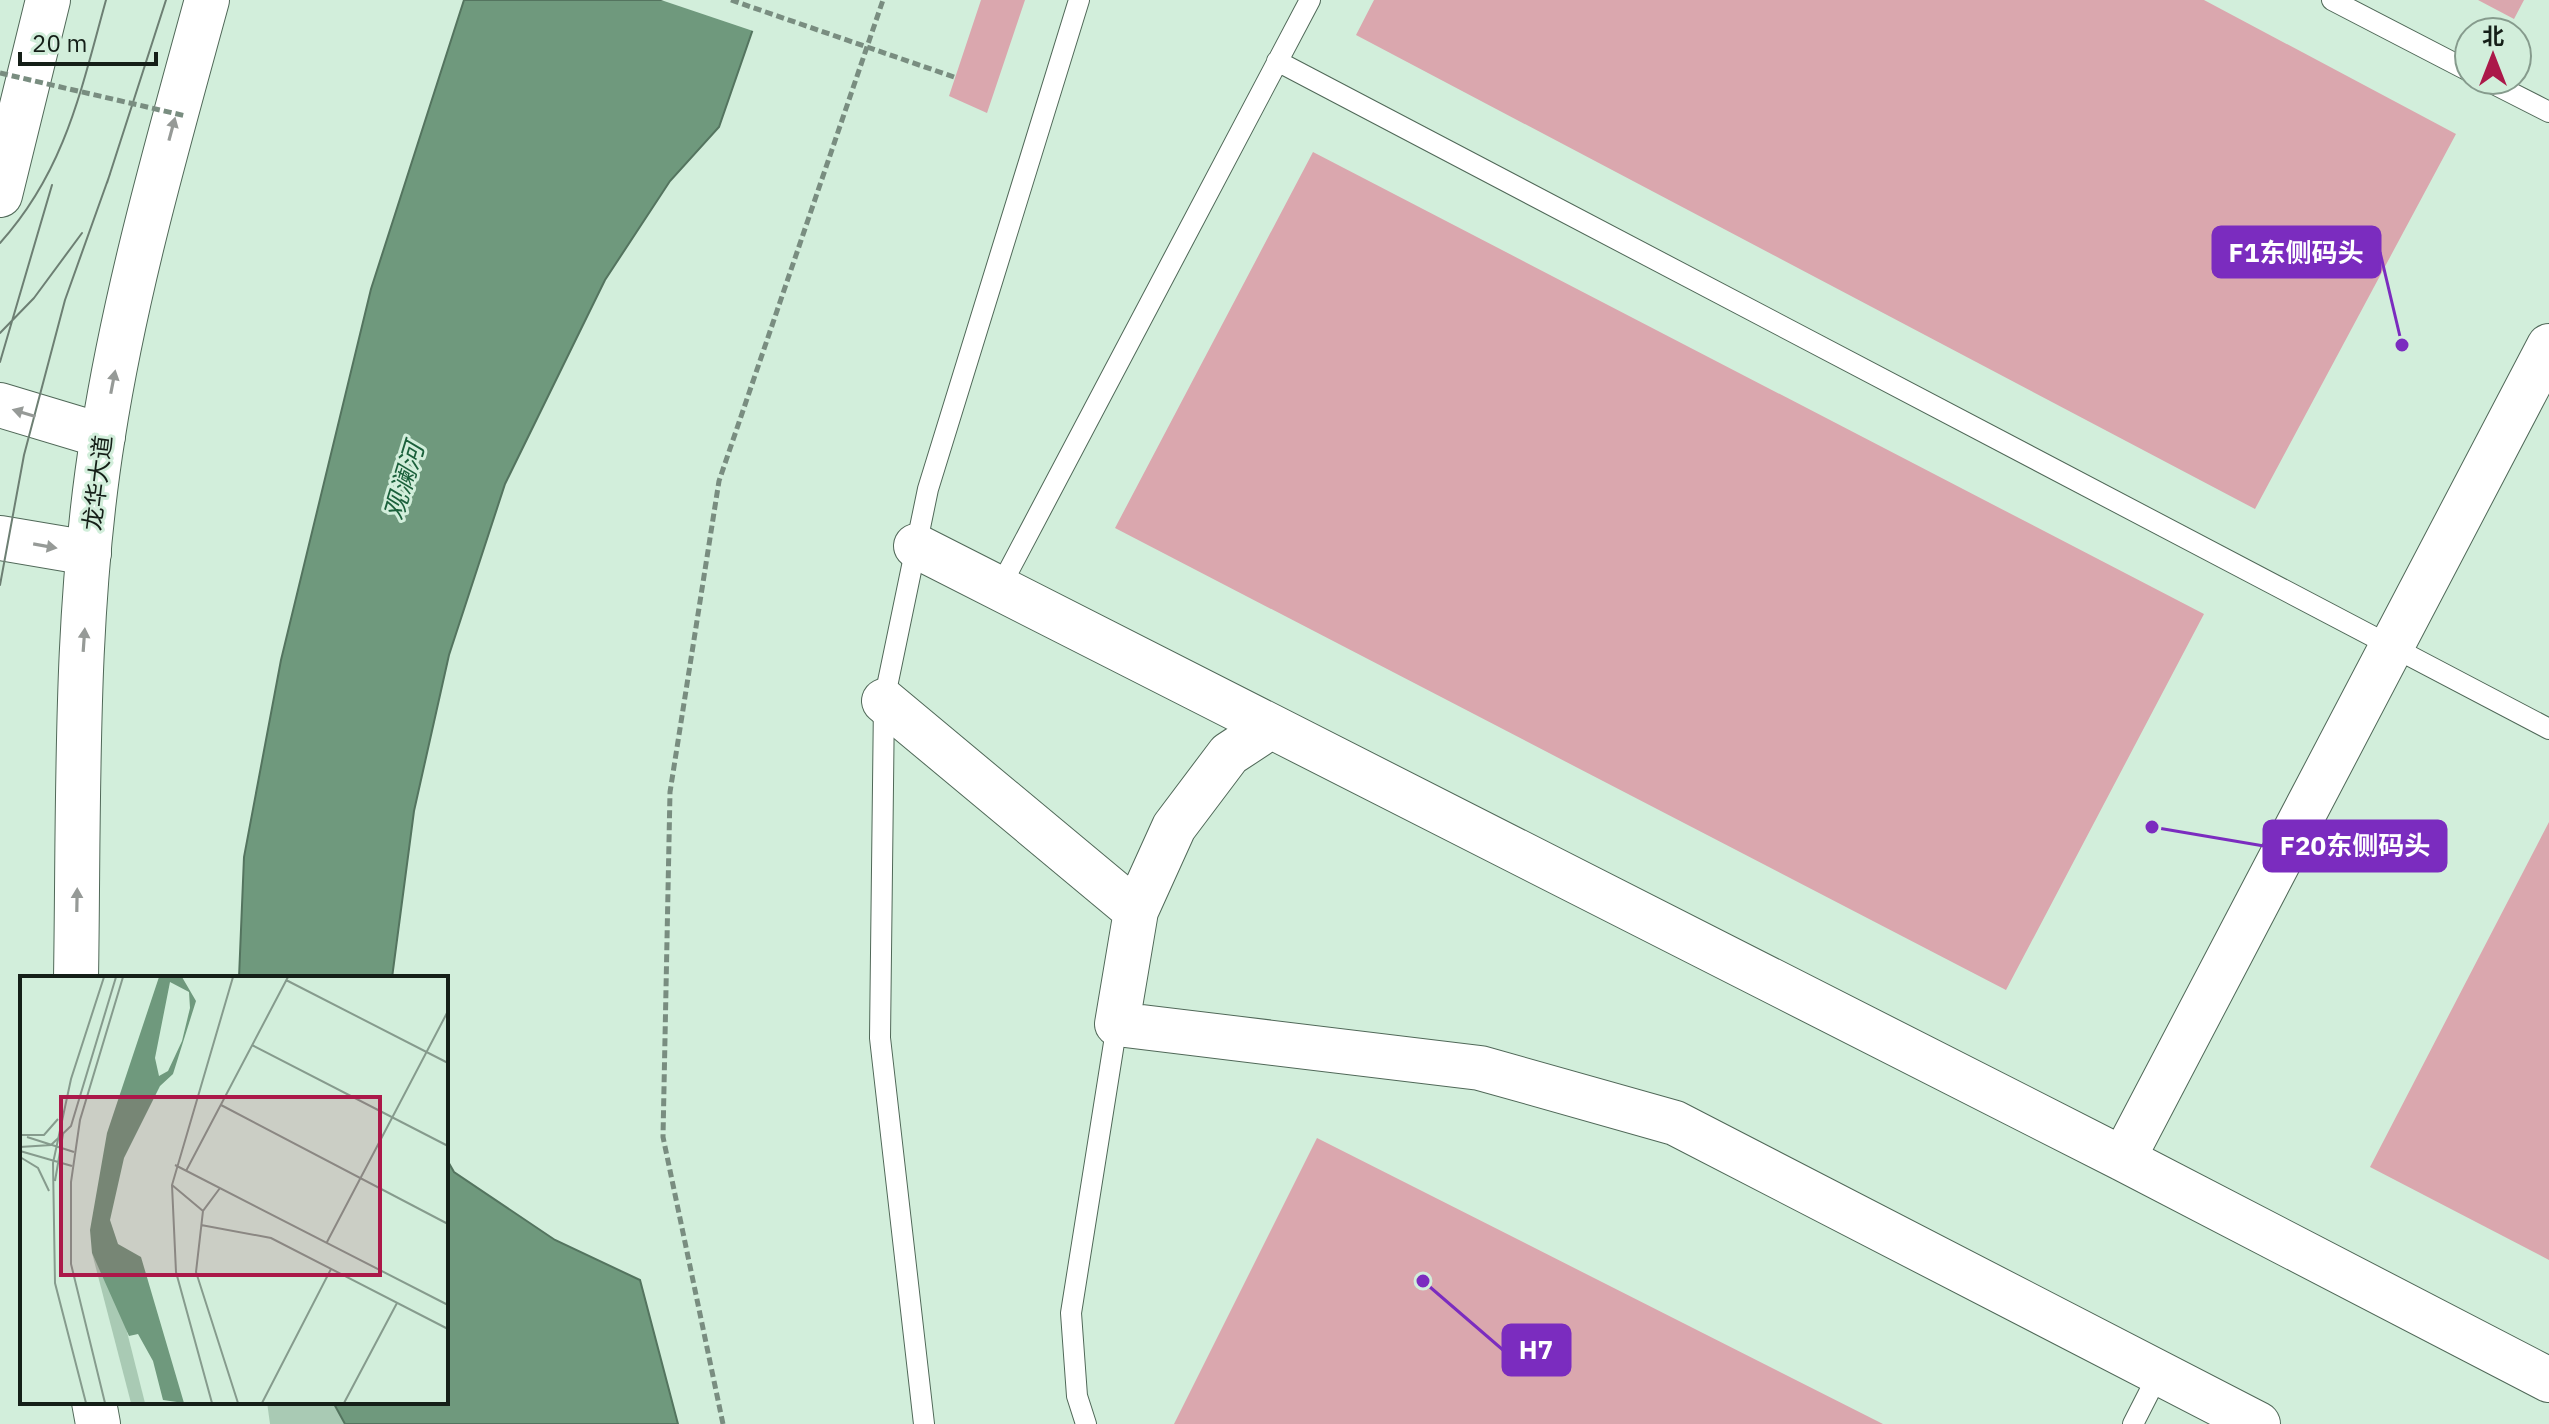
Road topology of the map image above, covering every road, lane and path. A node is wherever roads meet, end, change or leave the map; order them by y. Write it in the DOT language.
graph roads {
  1 [pos="48,0"];
  2 [pos="207,0"];
  3 [pos="731,0"];
  4 [pos="883,0"];
  5 [pos="1079,0"];
  6 [pos="1310,0"];
  7 [pos="2332,0"];
  8 [pos="1277,61"];
  9 [pos="2453,63"];
  10 [pos="954,77"];
  11 [pos="13,81"];
  12 [pos="2518,96"];
  13 [pos="2549,112"];
  14 [pos="186,116"];
  15 [pos="0,143"];
  16 [pos="0,195"];
  17 [pos="2549,346"];
  18 [pos="0,405"];
  19 [pos="103,436"];
  20 [pos="0,538"];
  21 [pos="916,546"];
  22 [pos="89,553"];
  23 [pos="999,589"];
  24 [pos="2392,646"];
  25 [pos="884,701"];
  26 [pos="1270,727"];
  27 [pos="2549,729"];
  28 [pos="1136,911"];
  29 [pos="76,976"];
  30 [pos="1117,1024"];
  31 [pos="2123,1159"];
  32 [pos="2159,1373"];
  33 [pos="2549,1380"];
  34 [pos="94,1404"];
  35 [pos="98,1424"];
  36 [pos="723,1424"];
  37 [pos="924,1424"];
  38 [pos="1086,1424"];
  39 [pos="2133,1424"];
  40 [pos="2258,1424"];
  1 -- 11 [label="street"];
  19 -- 2 [label="street, 龙华大道, one-way"];
  3 -- 10 [label="path, bridge"];
  4 -- 36 [label="path"];
  5 -- 21 [label="lane"];
  6 -- 8 [label="lane"];
  7 -- 9 [label="lane"];
  8 -- 23 [label="lane"];
  8 -- 24 [label="lane"];
  11 -- 14 [label="path, bridge"];
  11 -- 15 [label="street"];
  11 -- 16 [label="street"];
  12 -- 13 [label="lane"];
  17 -- 24 [label="street"];
  19 -- 18 [label="street, one-way"];
  19 -- 22 [label="street, 龙华大道"];
  20 -- 22 [label="street, one-way"];
  21 -- 23 [label="street"];
  21 -- 25 [label="lane"];
  29 -- 22 [label="street, 龙华大道, one-way"];
  23 -- 26 [label="street"];
  24 -- 27 [label="lane"];
  24 -- 31 [label="street"];
  25 -- 28 [label="street"];
  25 -- 37 [label="lane"];
  26 -- 28 [label="street"];
  26 -- 31 [label="street"];
  28 -- 30 [label="street"];
  30 -- 32 [label="street"];
  30 -- 38 [label="lane"];
  31 -- 33 [label="street"];
  32 -- 39 [label="lane"];
  32 -- 40 [label="street"];
  34 -- 35 [label="street"];
}
